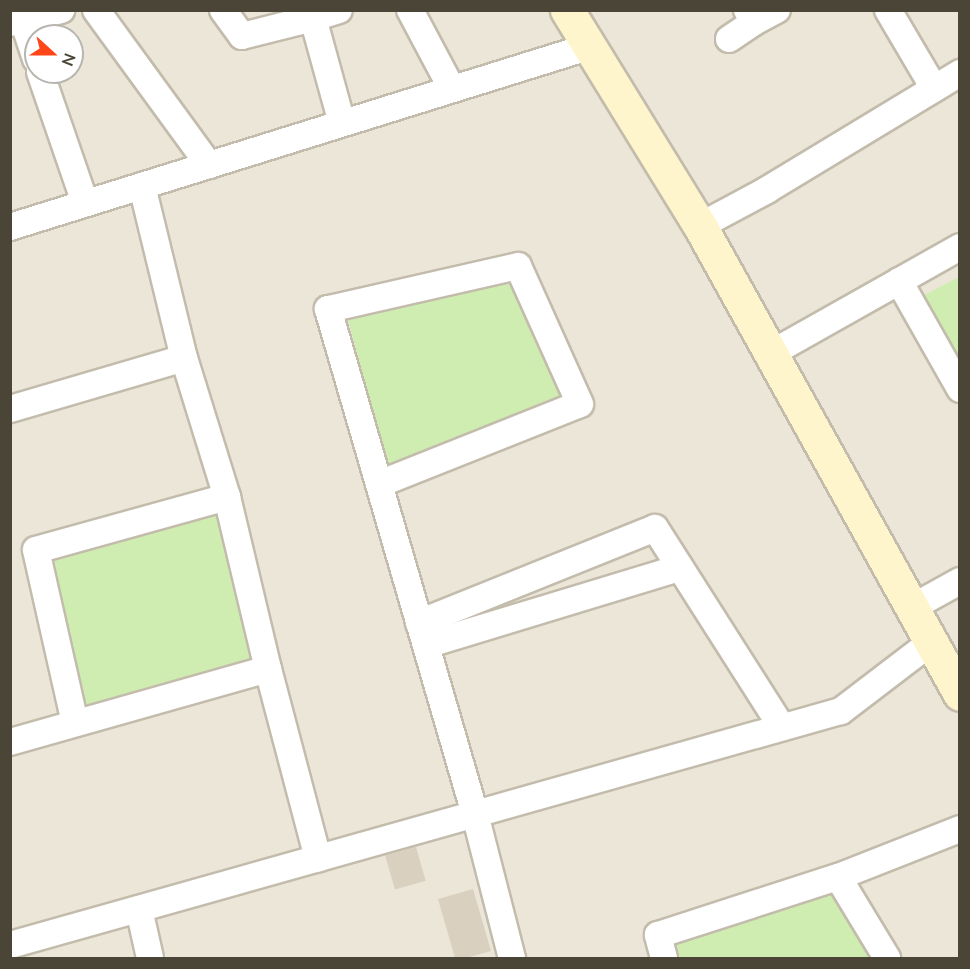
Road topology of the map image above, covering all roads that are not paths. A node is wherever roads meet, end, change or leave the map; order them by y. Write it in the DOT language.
graph roads {
  1 [pos="61,10"];
  2 [pos="96,10"];
  3 [pos="223,10"];
  4 [pos="339,10"];
  5 [pos="410,10"];
  6 [pos="567,10"];
  7 [pos="777,10"];
  8 [pos="888,10"];
  9 [pos="751,16"];
  10 [pos="297,17"];
  11 [pos="17,22"];
  12 [pos="24,36"];
  13 [pos="729,39"];
  14 [pos="588,47"];
  15 [pos="960,73"];
  16 [pos="44,84"];
  17 [pos="934,88"];
  18 [pos="452,89"];
  19 [pos="342,123"];
  20 [pos="209,165"];
  21 [pos="142,186"];
  22 [pos="85,203"];
  23 [pos="10,226"];
  24 [pos="700,226"];
  25 [pos="960,247"];
  26 [pos="899,281"];
  27 [pos="770,354"];
  28 [pos="184,358"];
  29 [pos="960,389"];
  30 [pos="10,409"];
  31 [pos="379,484"];
  32 [pos="227,497"];
  33 [pos="680,568"];
  34 [pos="960,581"];
  35 [pos="911,608"];
  36 [pos="422,634"];
  37 [pos="930,643"];
  38 [pos="268,669"];
  39 [pos="960,694"];
  40 [pos="75,723"];
  41 [pos="782,727"];
  42 [pos="10,742"];
  43 [pos="475,814"];
  44 [pos="960,830"];
  45 [pos="318,858"];
  46 [pos="838,877"];
  47 [pos="139,909"];
  48 [pos="10,945"];
  49 [pos="150,958"];
  50 [pos="512,958"];
  51 [pos="664,958"];
  52 [pos="887,958"];
  1 -- 11 [label="street"];
  2 -- 20 [label="street"];
  3 -- 10 [label="street"];
  4 -- 10 [label="street"];
  5 -- 18 [label="street"];
  6 -- 14 [label="street"];
  7 -- 9 [label="street"];
  8 -- 17 [label="street"];
  9 -- 13 [label="street"];
  10 -- 19 [label="street"];
  11 -- 12 [label="street"];
  14 -- 18 [label="street"];
  14 -- 24 [label="street"];
  15 -- 17 [label="street"];
  16 -- 22 [label="street"];
  17 -- 24 [label="street"];
  18 -- 19 [label="street"];
  19 -- 20 [label="street"];
  20 -- 21 [label="street"];
  21 -- 22 [label="street"];
  21 -- 28 [label="street"];
  22 -- 23 [label="street"];
  24 -- 27 [label="street"];
  25 -- 26 [label="street"];
  26 -- 27 [label="street"];
  26 -- 29 [label="street"];
  27 -- 35 [label="street"];
  28 -- 30 [label="street"];
  28 -- 32 [label="street"];
  31 -- 31 [label="street"];
  31 -- 36 [label="street"];
  32 -- 38 [label="street"];
  32 -- 40 [label="street"];
  33 -- 36 [label="street"];
  33 -- 36 [label="street"];
  33 -- 41 [label="street"];
  34 -- 35 [label="street"];
  35 -- 37 [label="street"];
  36 -- 43 [label="street"];
  37 -- 39 [label="street"];
  37 -- 41 [label="street"];
  38 -- 40 [label="street"];
  38 -- 45 [label="street"];
  40 -- 42 [label="street"];
  41 -- 43 [label="street"];
  43 -- 45 [label="street"];
  43 -- 50 [label="street"];
  44 -- 46 [label="street"];
  45 -- 47 [label="street"];
  46 -- 51 [label="street"];
  46 -- 52 [label="street"];
  47 -- 48 [label="street"];
  47 -- 49 [label="street"];
}
